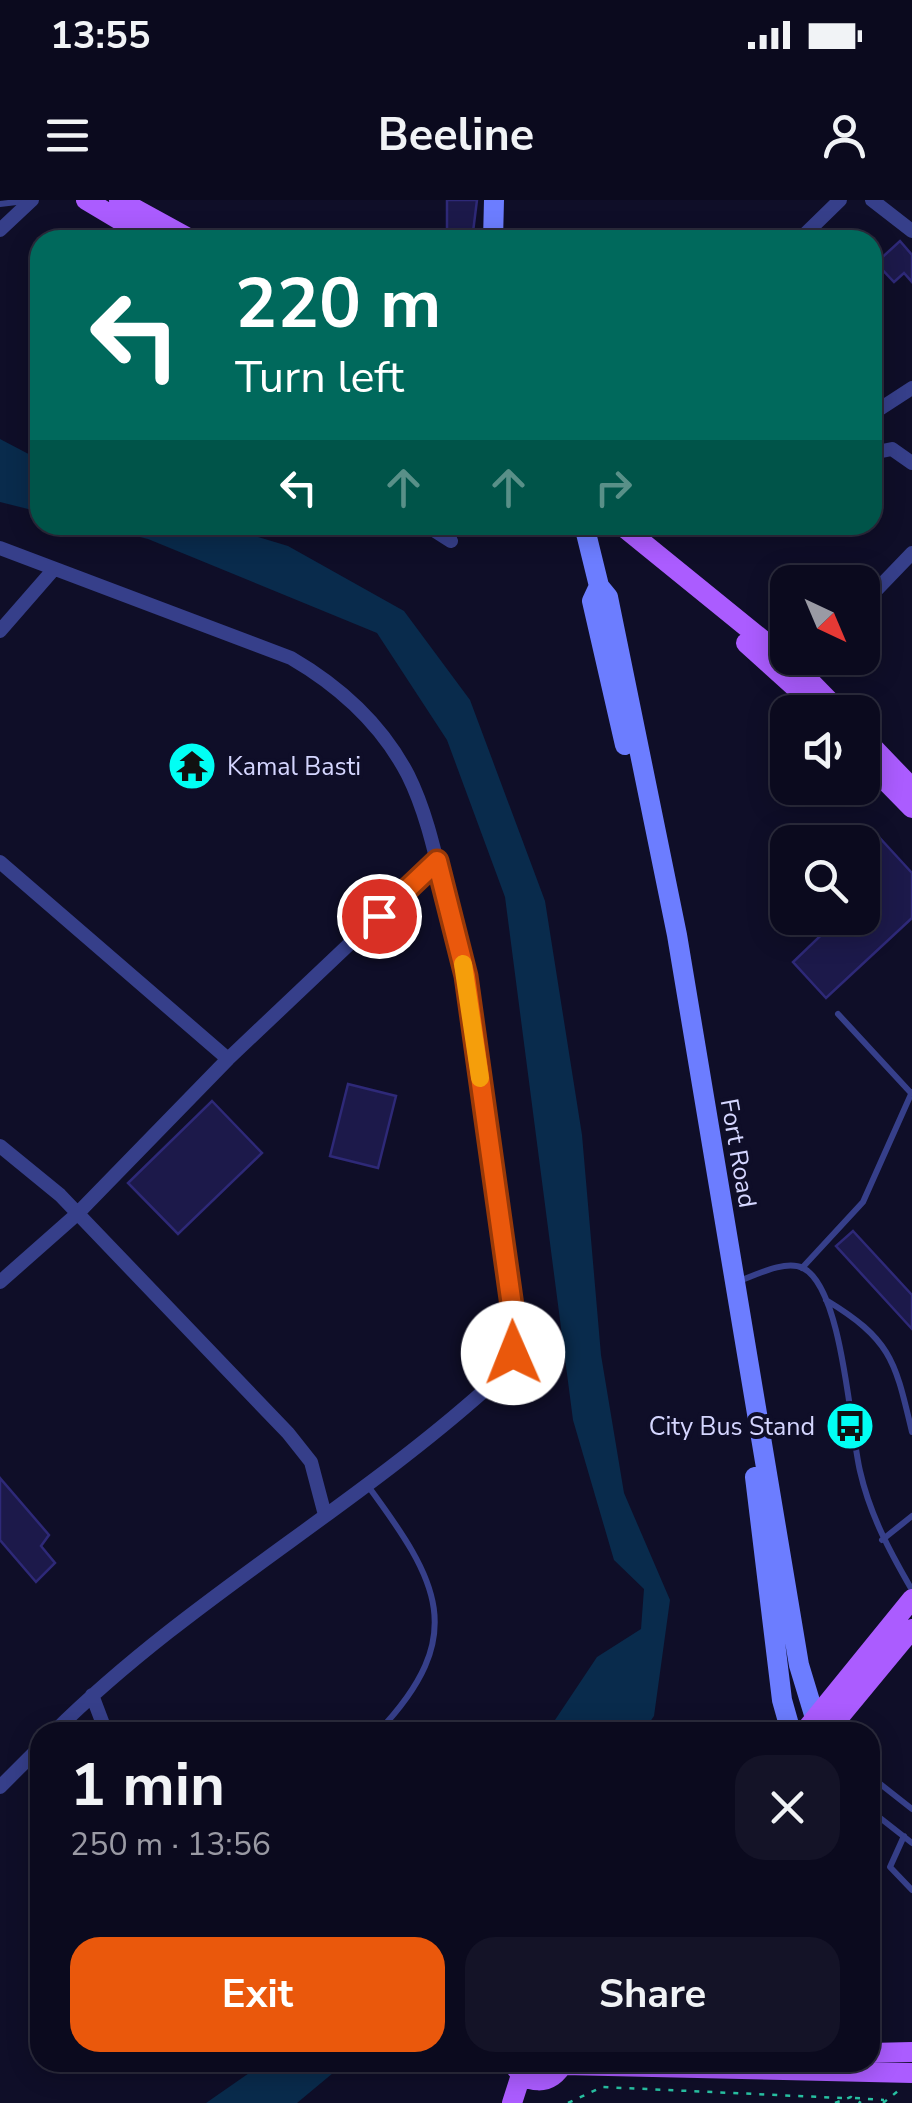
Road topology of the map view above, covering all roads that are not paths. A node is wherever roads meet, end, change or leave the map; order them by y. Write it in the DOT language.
graph roads {
  1 [pos="32,200"];
  2 [pos="86,200"];
  3 [pos="120,200"];
  4 [pos="494,200"];
  5 [pos="840,200"];
  6 [pos="872,200"];
  7 [pos="0,204"];
  8 [pos="0,230"];
  9 [pos="136,230"];
  10 [pos="174,230"];
  11 [pos="492,230"];
  12 [pos="808,230"];
  13 [pos="912,231"];
  14 [pos="912,388"];
  15 [pos="882,408"];
  16 [pos="882,451"];
  17 [pos="912,463"];
  18 [pos="442,535"];
  19 [pos="586,535"];
  20 [pos="616,535"];
  21 [pos="634,535"];
  22 [pos="451,541"];
  23 [pos="0,548"];
  24 [pos="912,554"];
  25 [pos="54,569"];
  26 [pos="907,572"];
  27 [pos="880,592"];
  28 [pos="0,631"];
  29 [pos="770,638"];
  30 [pos="812,675"];
  31 [pos="803,695"];
  32 [pos="827,695"];
  33 [pos="880,755"];
  34 [pos="880,775"];
  35 [pos="912,788"];
  36 [pos="912,808"];
  37 [pos="437,861"];
  38 [pos="0,862"];
  39 [pos="838,1014"];
  40 [pos="228,1060"];
  41 [pos="912,1092"];
  42 [pos="0,1146"];
  43 [pos="77,1214"];
  44 [pos="802,1268"];
  45 [pos="0,1282"];
  46 [pos="731,1285"];
  47 [pos="825,1300"];
  48 [pos="912,1432"];
  49 [pos="368,1486"];
  50 [pos="325,1515"];
  51 [pos="912,1516"];
  52 [pos="882,1540"];
  53 [pos="912,1590"];
  54 [pos="912,1599"];
  55 [pos="912,1628"];
  56 [pos="92,1695"];
  57 [pos="64,1722"];
  58 [pos="102,1722"];
  59 [pos="387,1722"];
  60 [pos="788,1722"];
  61 [pos="814,1722"];
  62 [pos="821,1722"];
  63 [pos="823,1722"];
  64 [pos="30,1764"];
  65 [pos="880,1784"];
  66 [pos="0,1787"];
  67 [pos="912,1809"];
  68 [pos="880,1818"];
  69 [pos="904,1836"];
  70 [pos="912,1843"];
  71 [pos="912,1890"];
  72 [pos="912,2052"];
  73 [pos="880,2053"];
  74 [pos="514,2072"];
  75 [pos="526,2072"];
  76 [pos="555,2072"];
  77 [pos="873,2072"];
  78 [pos="912,2073"];
  79 [pos="545,2081"];
  80 [pos="512,2103"];
  81 [pos="537,2103"];
  1 -- 7 [label="lane"];
  1 -- 8 [label="street"];
  2 -- 9 [label="main road"];
  3 -- 10 [label="main road"];
  4 -- 11 [label="main road"];
  5 -- 12 [label="street"];
  6 -- 13 [label="street"];
  14 -- 15 [label="street"];
  16 -- 17 [label="street"];
  18 -- 22 [label="street"];
  19 -- 46 [label="main road, Fort Road"];
  20 -- 31 [label="main road"];
  21 -- 29 [label="main road"];
  23 -- 25 [label="street"];
  24 -- 26 [label="street"];
  25 -- 28 [label="street"];
  25 -- 37 [label="street"];
  26 -- 27 [label="street"];
  30 -- 32 [label="main road"];
  33 -- 35 [label="main road"];
  34 -- 36 [label="main road"];
  37 -- 40 [label="street"];
  37 -- 49 [label="street"];
  38 -- 40 [label="street"];
  39 -- 41 [label="lane"];
  40 -- 43 [label="street"];
  41 -- 44 [label="lane"];
  42 -- 43 [label="street"];
  43 -- 45 [label="street"];
  43 -- 50 [label="street"];
  44 -- 46 [label="lane"];
  44 -- 47 [label="lane"];
  46 -- 60 [label="main road, Fort Road"];
  46 -- 61 [label="main road, Fort Road"];
  47 -- 48 [label="lane"];
  47 -- 52 [label="lane"];
  49 -- 50 [label="street"];
  49 -- 59 [label="lane"];
  50 -- 56 [label="street"];
  51 -- 52 [label="lane"];
  52 -- 53 [label="lane"];
  54 -- 62 [label="main road"];
  55 -- 63 [label="main road"];
  56 -- 57 [label="street"];
  56 -- 58 [label="street"];
  64 -- 66 [label="street"];
  65 -- 67 [label="lane"];
  68 -- 69 [label="lane"];
  69 -- 70 [label="lane"];
  69 -- 71 [label="lane"];
  72 -- 73 [label="main road"];
  74 -- 80 [label="main road"];
  75 -- 79 [label="main road"];
  76 -- 79 [label="main road"];
  77 -- 78 [label="main road"];
  79 -- 81 [label="main road"];
}
